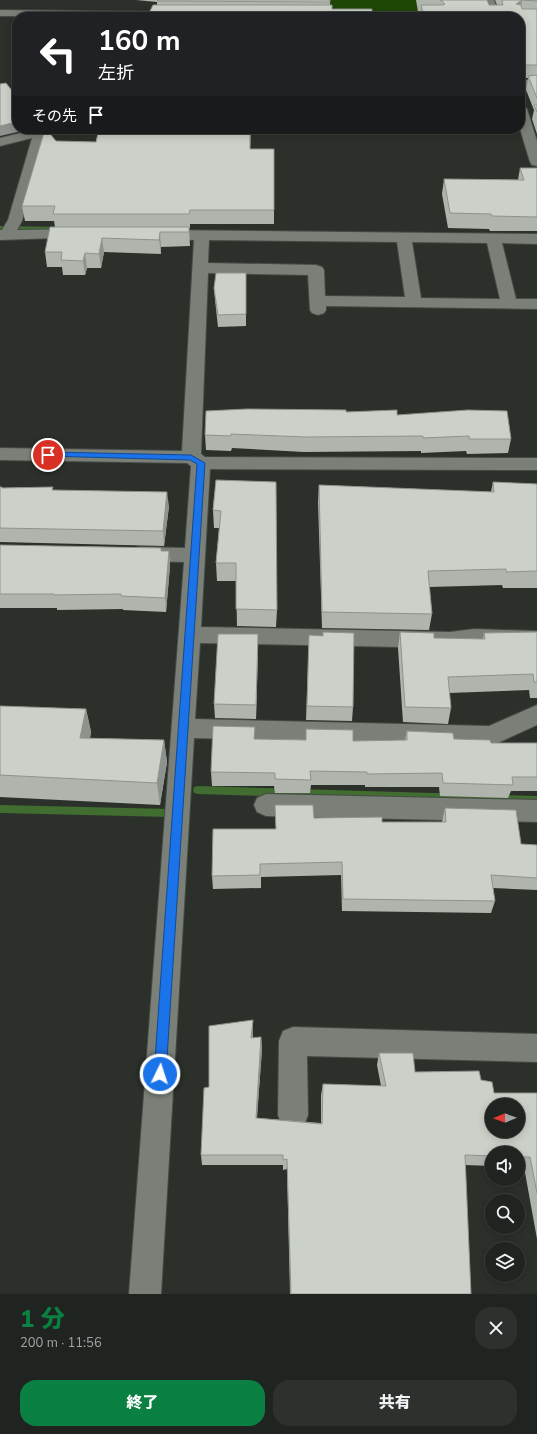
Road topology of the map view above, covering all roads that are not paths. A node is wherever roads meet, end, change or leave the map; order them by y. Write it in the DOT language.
graph roads {
  1 [pos="128,0"];
  2 [pos="488,0"];
  3 [pos="22,2"];
  4 [pos="66,3"];
  5 [pos="0,6"];
  6 [pos="22,12"];
  7 [pos="123,12"];
  8 [pos="492,12"];
  9 [pos="0,13"];
  10 [pos="12,13"];
  11 [pos="12,14"];
  12 [pos="0,17"];
  13 [pos="525,84"];
  14 [pos="537,84"];
  15 [pos="525,125"];
  16 [pos="34,134"];
  17 [pos="46,134"];
  18 [pos="0,142"];
  19 [pos="537,162"];
  20 [pos="7,231"];
  21 [pos="94,234"];
  22 [pos="148,234"];
  23 [pos="202,235"];
  24 [pos="404,237"];
  25 [pos="493,238"];
  26 [pos="537,239"];
  27 [pos="200,268"];
  28 [pos="414,302"];
  29 [pos="509,303"];
  30 [pos="537,304"];
  31 [pos="0,454"];
  32 [pos="196,460"];
  33 [pos="537,464"];
  34 [pos="117,554"];
  35 [pos="194,555"];
  36 [pos="189,635"];
  37 [pos="537,639"];
  38 [pos="537,714"];
  39 [pos="183,728"];
  40 [pos="266,805"];
  41 [pos="537,812"];
  42 [pos="537,1048"];
  43 [pos="293,1115"];
  44 [pos="145,1294"];
  1 -- 7 [label="street"];
  2 -- 8 [label="street"];
  3 -- 5 [label="street"];
  4 -- 6 [label="street"];
  9 -- 10 [label="street"];
  11 -- 12 [label="street"];
  13 -- 14 [label="street"];
  15 -- 19 [label="street"];
  16 -- 18 [label="street"];
  17 -- 20 [label="street"];
  20 -- 21 [label="street"];
  22 -- 23 [label="street"];
  23 -- 24 [label="street"];
  23 -- 27 [label="street"];
  24 -- 25 [label="street"];
  24 -- 28 [label="street"];
  25 -- 26 [label="street"];
  25 -- 29 [label="street"];
  27 -- 28 [label="street"];
  27 -- 32 [label="street"];
  28 -- 29 [label="street"];
  29 -- 30 [label="street"];
  31 -- 32 [label="street"];
  32 -- 33 [label="street"];
  32 -- 35 [label="street"];
  34 -- 35 [label="street"];
  35 -- 36 [label="street"];
  36 -- 37 [label="street"];
  36 -- 39 [label="street"];
  38 -- 39 [label="street"];
  39 -- 44 [label="street"];
  40 -- 41 [label="street"];
  42 -- 43 [label="street"];
}
